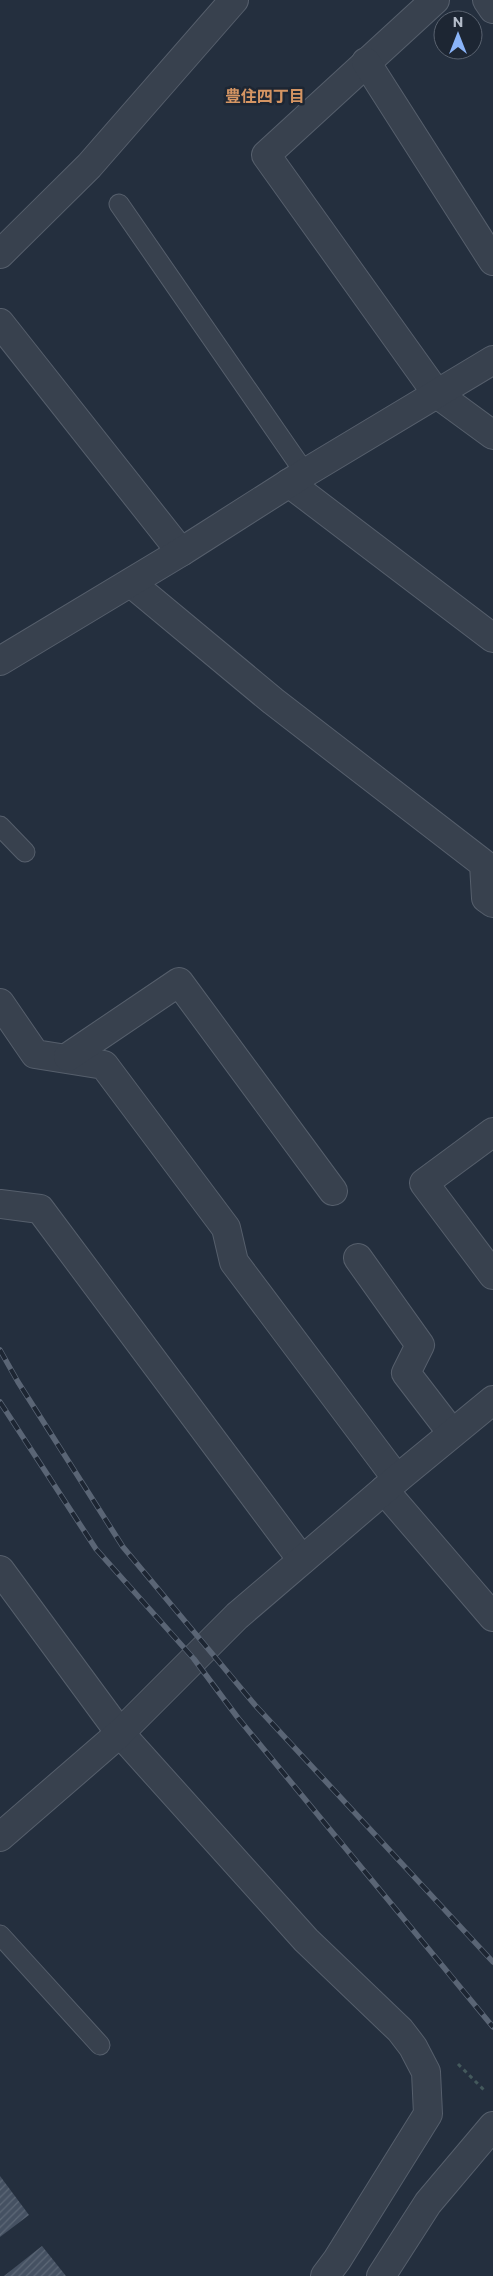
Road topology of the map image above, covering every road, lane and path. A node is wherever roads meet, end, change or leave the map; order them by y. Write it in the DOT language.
graph roads {
  1 [pos="234,0"];
  2 [pos="435,0"];
  3 [pos="487,0"];
  4 [pos="493,9"];
  5 [pos="366,62"];
  6 [pos="119,204"];
  7 [pos="0,254"];
  8 [pos="493,261"];
  9 [pos="0,324"];
  10 [pos="493,360"];
  11 [pos="437,394"];
  12 [pos="493,435"];
  13 [pos="297,478"];
  14 [pos="181,552"];
  15 [pos="131,583"];
  16 [pos="493,638"];
  17 [pos="0,661"];
  18 [pos="0,826"];
  19 [pos="25,852"];
  20 [pos="493,903"];
  21 [pos="0,1003"];
  22 [pos="68,1058"];
  23 [pos="493,1132"];
  24 [pos="334,1191"];
  25 [pos="0,1204"];
  26 [pos="358,1258"];
  27 [pos="493,1275"];
  28 [pos="493,1400"];
  29 [pos="452,1433"];
  30 [pos="390,1484"];
  31 [pos="302,1560"];
  32 [pos="0,1570"];
  33 [pos="493,1617"];
  34 [pos="120,1733"];
  35 [pos="0,1837"];
  36 [pos="0,1936"];
  37 [pos="100,2046"];
  38 [pos="493,2126"];
  39 [pos="325,2276"];
  40 [pos="380,2276"];
  1 -- 7 [label="street"];
  2 -- 5 [label="street"];
  3 -- 4 [label="street"];
  5 -- 8 [label="street"];
  5 -- 11 [label="street"];
  6 -- 13 [label="lane"];
  9 -- 14 [label="street"];
  10 -- 11 [label="street"];
  11 -- 12 [label="street"];
  11 -- 13 [label="street"];
  13 -- 14 [label="street"];
  13 -- 16 [label="street"];
  14 -- 15 [label="street"];
  15 -- 17 [label="street"];
  15 -- 20 [label="street"];
  18 -- 19 [label="lane"];
  21 -- 22 [label="street"];
  22 -- 24 [label="street"];
  22 -- 30 [label="street"];
  23 -- 27 [label="street"];
  25 -- 31 [label="street"];
  26 -- 29 [label="street"];
  28 -- 29 [label="street"];
  29 -- 30 [label="street"];
  30 -- 31 [label="street"];
  30 -- 33 [label="street"];
  31 -- 34 [label="street"];
  32 -- 34 [label="street"];
  34 -- 35 [label="street"];
  34 -- 39 [label="street"];
  36 -- 37 [label="lane"];
  38 -- 40 [label="street"];
}
